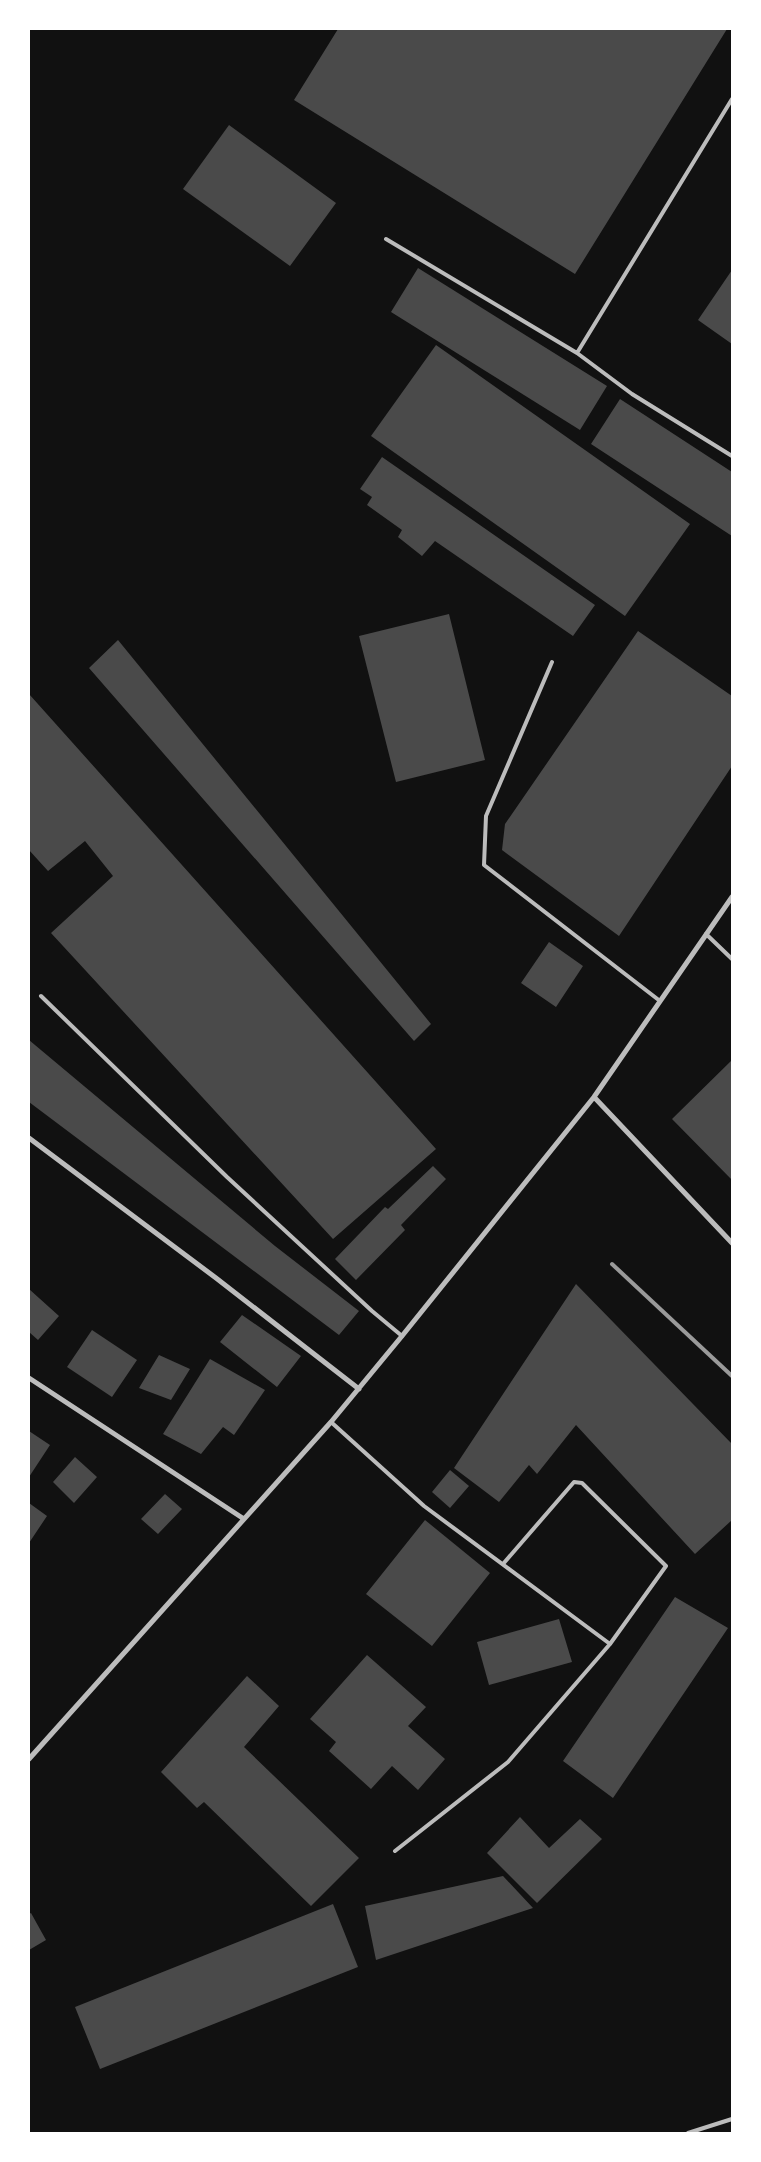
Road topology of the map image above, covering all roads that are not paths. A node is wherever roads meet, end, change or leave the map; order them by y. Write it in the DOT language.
graph roads {
  1 [pos="732,99"];
  2 [pos="386,239"];
  3 [pos="577,353"];
  4 [pos="732,456"];
  5 [pos="552,662"];
  6 [pos="732,897"];
  7 [pos="706,934"];
  8 [pos="732,959"];
  9 [pos="41,996"];
  10 [pos="660,1001"];
  11 [pos="594,1097"];
  12 [pos="29,1138"];
  13 [pos="732,1243"];
  14 [pos="402,1336"];
  15 [pos="29,1378"];
  16 [pos="359,1389"];
  17 [pos="331,1422"];
  18 [pos="244,1519"];
  19 [pos="503,1564"];
  20 [pos="610,1644"];
  21 [pos="29,1759"];
  22 [pos="395,1850"];
  23 [pos="732,2119"];
  24 [pos="688,2133"];
  1 -- 3 [label="lane"];
  2 -- 3 [label="lane"];
  3 -- 4 [label="lane"];
  5 -- 10 [label="lane"];
  6 -- 7 [label="street"];
  7 -- 8 [label="lane"];
  7 -- 10 [label="street"];
  9 -- 14 [label="lane"];
  10 -- 11 [label="street"];
  11 -- 13 [label="street"];
  11 -- 14 [label="street"];
  12 -- 16 [label="street"];
  14 -- 16 [label="street"];
  15 -- 18 [label="street"];
  16 -- 17 [label="street"];
  17 -- 18 [label="street"];
  17 -- 19 [label="lane"];
  18 -- 21 [label="street"];
  19 -- 20 [label="lane"];
  19 -- 20 [label="lane"];
  20 -- 22 [label="lane"];
  23 -- 24 [label="lane"];
}
